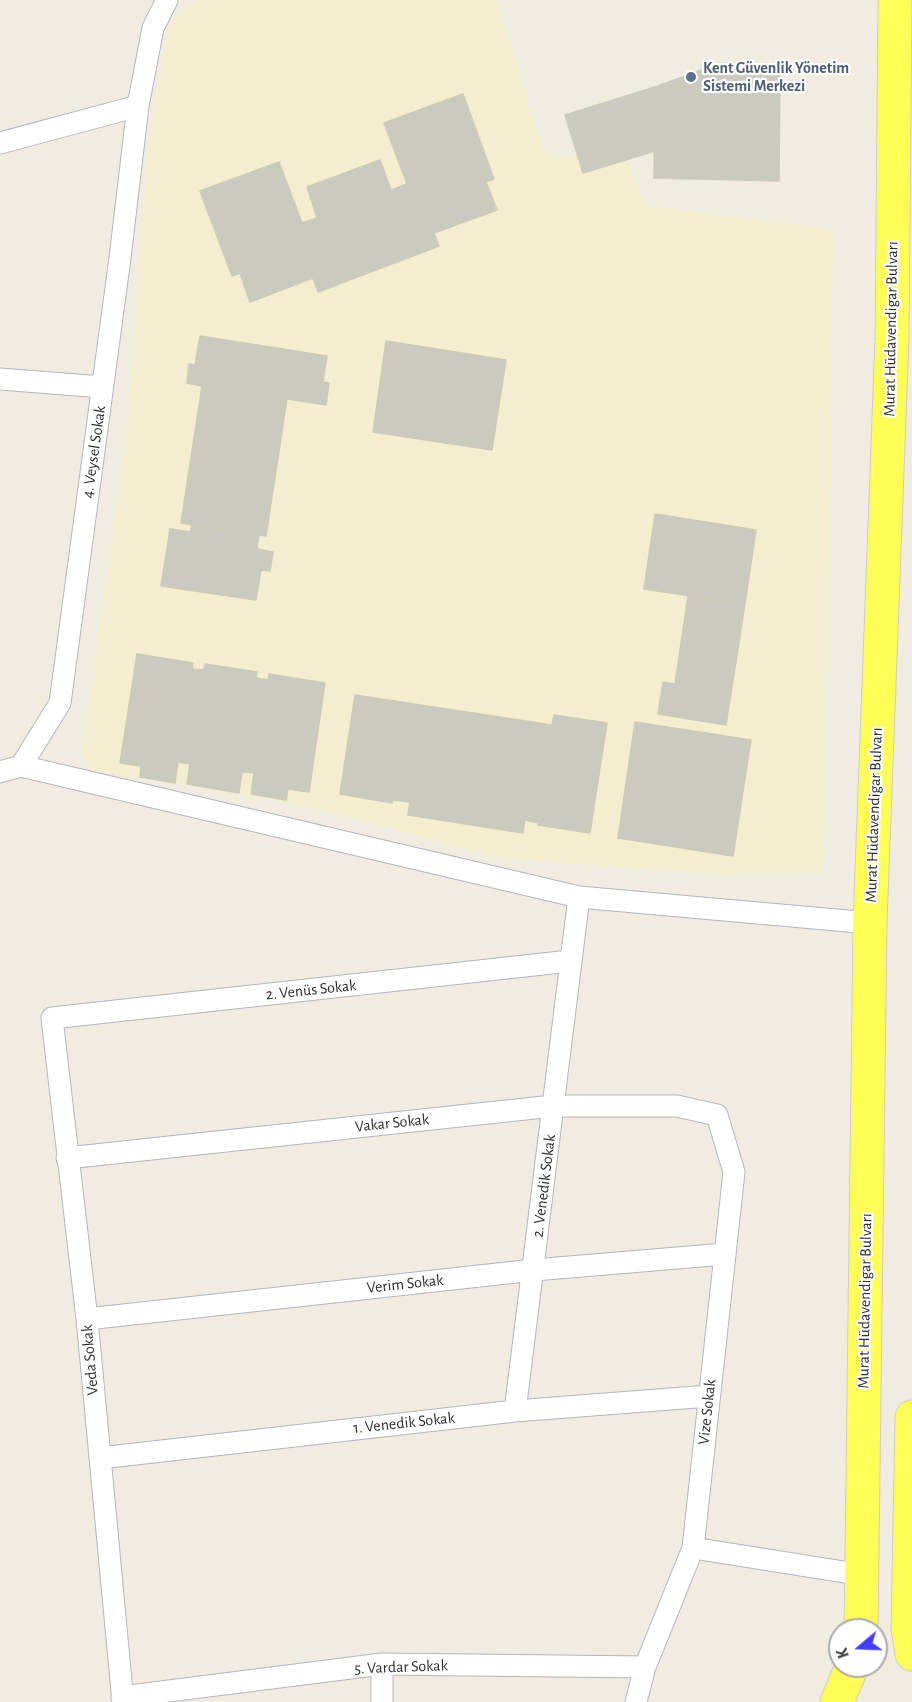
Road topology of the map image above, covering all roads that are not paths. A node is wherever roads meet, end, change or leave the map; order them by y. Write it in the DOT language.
graph roads {
  1 [pos="167,0"];
  2 [pos="895,0"];
  3 [pos="138,106"];
  4 [pos="0,143"];
  5 [pos="0,379"];
  6 [pos="102,387"];
  7 [pos="21,766"];
  8 [pos="0,772"];
  9 [pos="579,897"];
  10 [pos="870,923"];
  11 [pos="570,961"];
  12 [pos="51,1018"];
  13 [pos="553,1106"];
  14 [pos="717,1116"];
  15 [pos="68,1158"];
  16 [pos="725,1254"];
  17 [pos="534,1270"];
  18 [pos="87,1319"];
  19 [pos="709,1396"];
  20 [pos="515,1411"];
  21 [pos="912,1417"];
  22 [pos="100,1458"];
  23 [pos="693,1548"];
  24 [pos="911,1551"];
  25 [pos="862,1575"];
  26 [pos="861,1618"];
  27 [pos="912,1654"];
  28 [pos="382,1664"];
  29 [pos="645,1667"];
  30 [pos="847,1678"];
  31 [pos="122,1699"];
  32 [pos="382,1702"];
  33 [pos="636,1702"];
  34 [pos="837,1702"];
  1 -- 3 [label="street, 4. Veysel Sokak"];
  2 -- 10 [label="main road, Murat Hüdavendigar Bulvarı"];
  3 -- 4 [label="street"];
  3 -- 6 [label="street, 4. Veysel Sokak"];
  5 -- 6 [label="street"];
  6 -- 7 [label="street, 4. Veysel Sokak"];
  7 -- 8 [label="street"];
  7 -- 9 [label="street"];
  9 -- 10 [label="street"];
  9 -- 11 [label="street, 2. Venedik Sokak"];
  10 -- 25 [label="main road, Murat Hüdavendigar Bulvarı"];
  11 -- 12 [label="street, 2. Venüs Sokak"];
  11 -- 13 [label="street, 2. Venedik Sokak"];
  12 -- 15 [label="street, Veda Sokak"];
  13 -- 14 [label="street, Vakar Sokak"];
  13 -- 15 [label="street, Vakar Sokak"];
  13 -- 17 [label="street, 2. Venedik Sokak"];
  14 -- 16 [label="street, Vize Sokak"];
  15 -- 18 [label="street, Veda Sokak"];
  16 -- 17 [label="street, Verim Sokak"];
  16 -- 19 [label="street, Vize Sokak"];
  17 -- 18 [label="street, Verim Sokak"];
  17 -- 20 [label="street, 2. Venedik Sokak"];
  18 -- 22 [label="street, Veda Sokak"];
  19 -- 20 [label="street, 1. Venedik Sokak"];
  19 -- 23 [label="street, Vize Sokak"];
  20 -- 22 [label="street, 1. Venedik Sokak"];
  21 -- 24 [label="main road"];
  22 -- 31 [label="street, Veda Sokak"];
  23 -- 25 [label="street"];
  23 -- 29 [label="street, Vize Sokak"];
  24 -- 27 [label="main road"];
  25 -- 26 [label="main road, Murat Hüdavendigar Bulvarı"];
  28 -- 29 [label="street, 5. Vardar Sokak"];
  28 -- 31 [label="street, 5. Vardar Sokak"];
  28 -- 32 [label="street"];
  29 -- 33 [label="street, Vize Sokak"];
  30 -- 34 [label="main road"];
}
